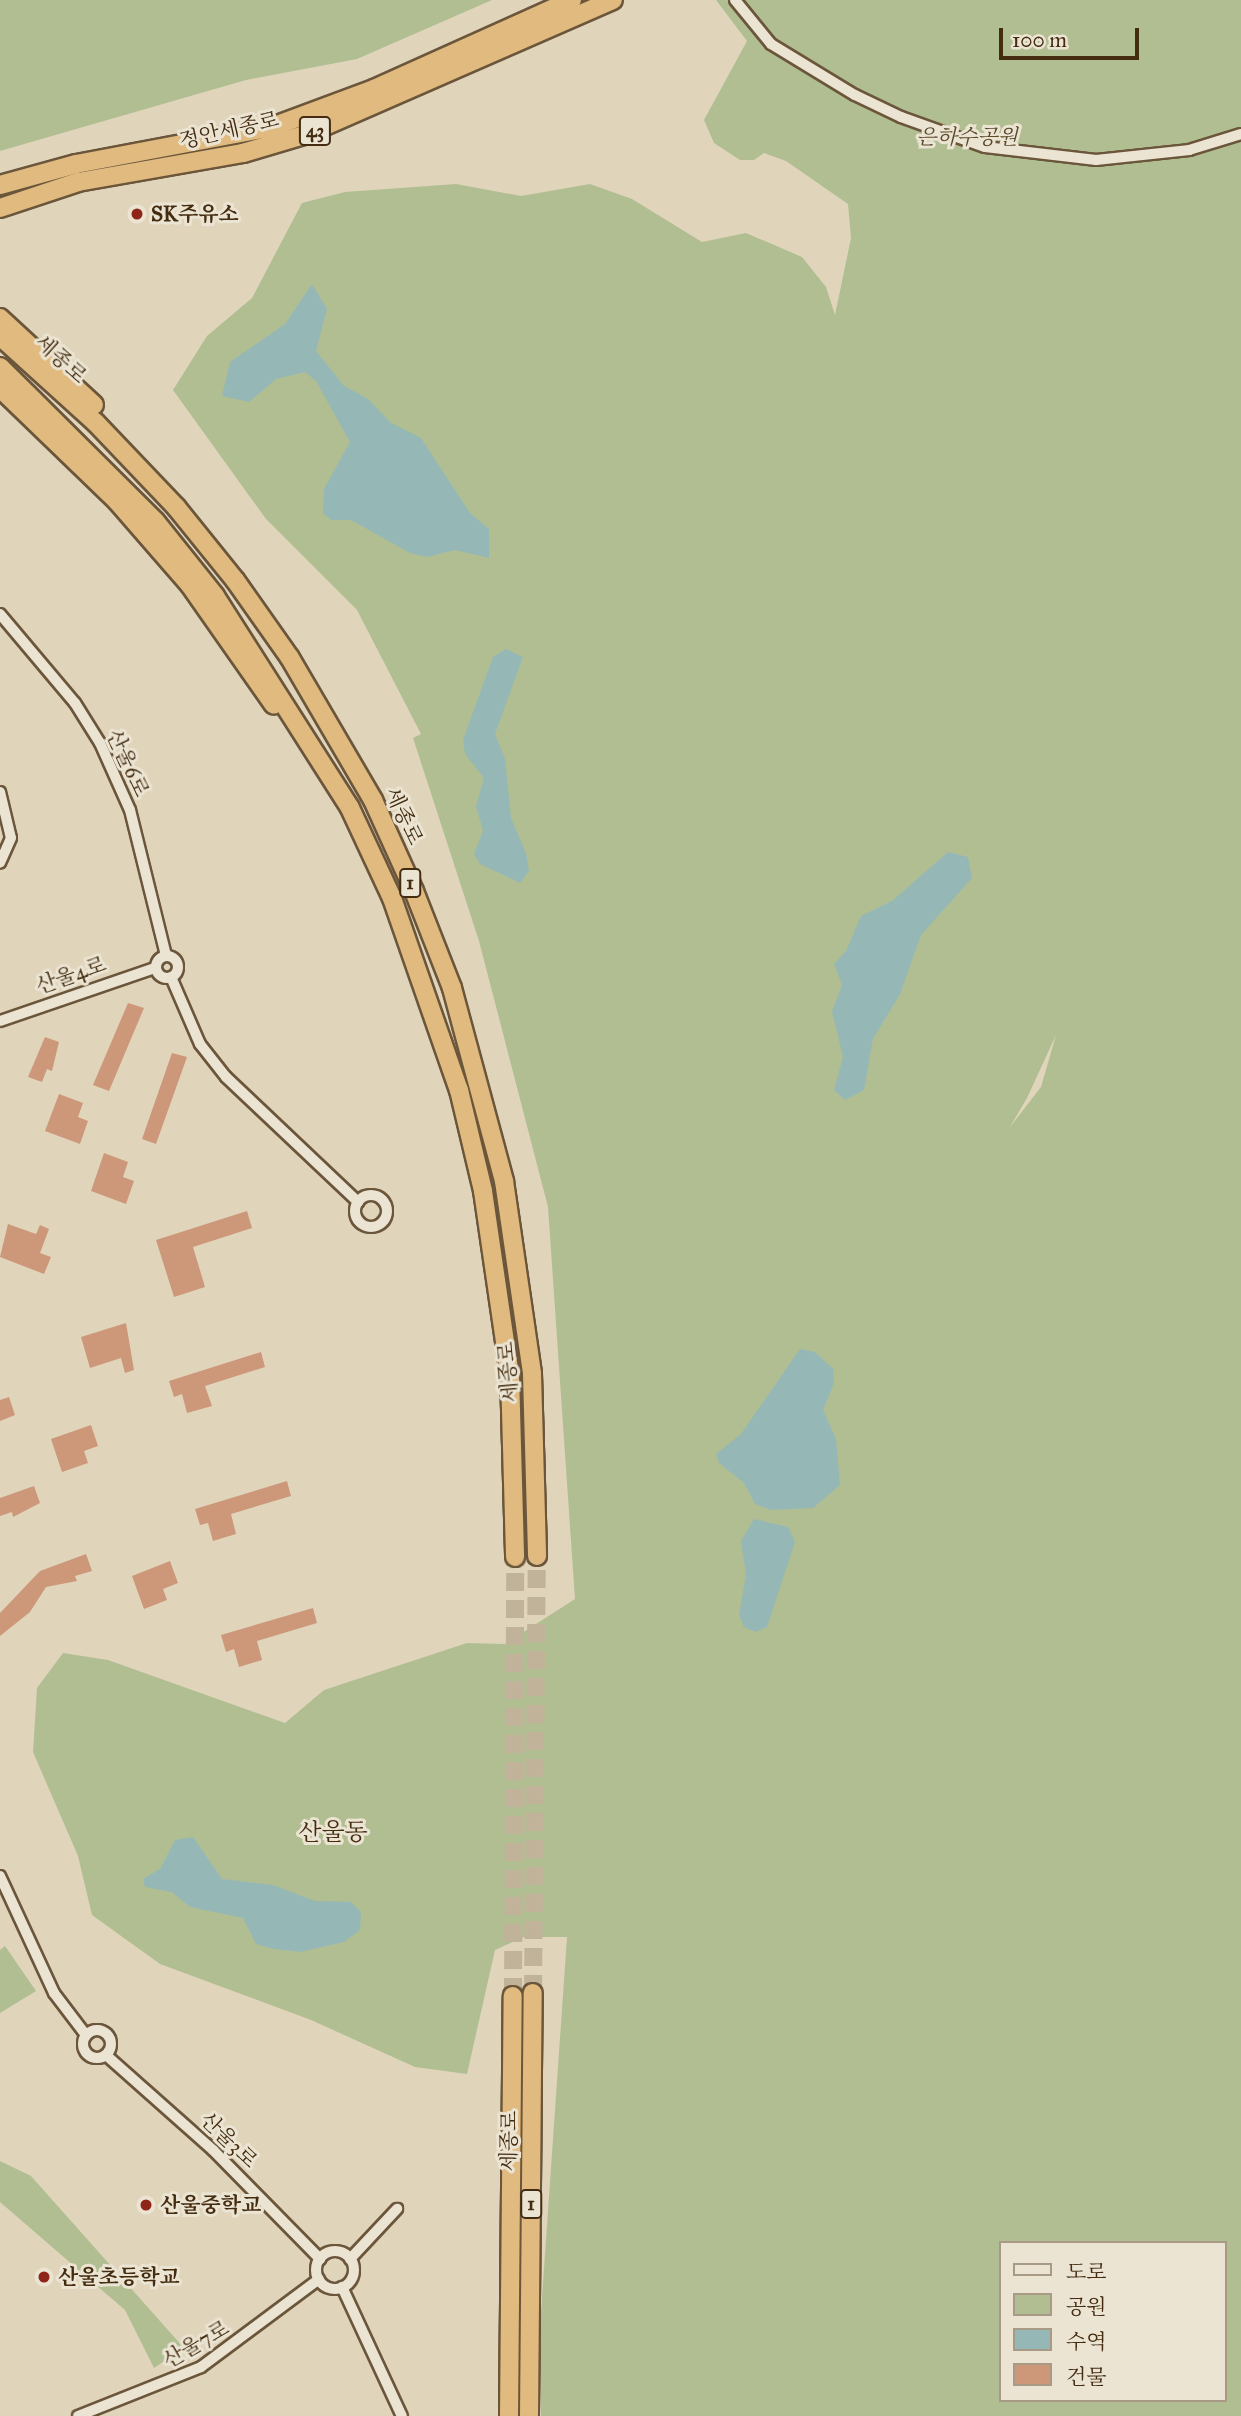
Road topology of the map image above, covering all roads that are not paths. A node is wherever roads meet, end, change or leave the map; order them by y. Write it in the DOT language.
graph roads {
  1 [pos="572,0"];
  2 [pos="613,0"];
  3 [pos="735,0"];
  4 [pos="1241,134"];
  5 [pos="0,185"];
  6 [pos="0,208"];
  7 [pos="0,318"];
  8 [pos="0,336"];
  9 [pos="0,367"];
  10 [pos="0,388"];
  11 [pos="0,614"];
  12 [pos="0,792"];
  13 [pos="0,863"];
  14 [pos="414,891"];
  15 [pos="392,898"];
  16 [pos="166,955"];
  17 [pos="155,968"];
  18 [pos="171,978"];
  19 [pos="0,1021"];
  20 [pos="358,1202"];
  21 [pos="537,1556"];
  22 [pos="514,1557"];
  23 [pos="0,1876"];
  24 [pos="533,1993"];
  25 [pos="513,1996"];
  26 [pos="86,2035"];
  27 [pos="106,2055"];
  28 [pos="397,2209"];
  29 [pos="320,2259"];
  30 [pos="350,2259"];
  31 [pos="319,2279"];
  32 [pos="342,2287"];
  33 [pos="78,2416"];
  34 [pos="402,2416"];
  35 [pos="509,2416"];
  36 [pos="528,2416"];
  1 -- 5 [label="highway, 정안세종로 / 43"];
  2 -- 6 [label="highway, 정안세종로 / 43"];
  3 -- 4 [label="street"];
  7 -- 14 [label="highway"];
  8 -- 14 [label="highway, 세종로 / 1"];
  9 -- 15 [label="highway, 세종로 / 1"];
  10 -- 15 [label="highway"];
  11 -- 16 [label="street, 산울6로"];
  12 -- 13 [label="street"];
  14 -- 21 [label="highway, 세종로 / 1"];
  15 -- 22 [label="highway, 세종로 / 1"];
  16 -- 17 [label="street"];
  16 -- 18 [label="street, 산울6로"];
  17 -- 18 [label="street"];
  17 -- 19 [label="street, 산울4로"];
  18 -- 20 [label="street"];
  23 -- 26 [label="street"];
  24 -- 36 [label="highway, 세종로 / 1"];
  25 -- 35 [label="highway, 세종로 / 1"];
  26 -- 27 [label="street"];
  26 -- 27 [label="street"];
  27 -- 29 [label="street, 산울3로"];
  28 -- 30 [label="street"];
  29 -- 30 [label="street"];
  29 -- 31 [label="street"];
  30 -- 32 [label="street"];
  31 -- 32 [label="street"];
  31 -- 33 [label="street, 산울7로"];
  32 -- 34 [label="street"];
}
